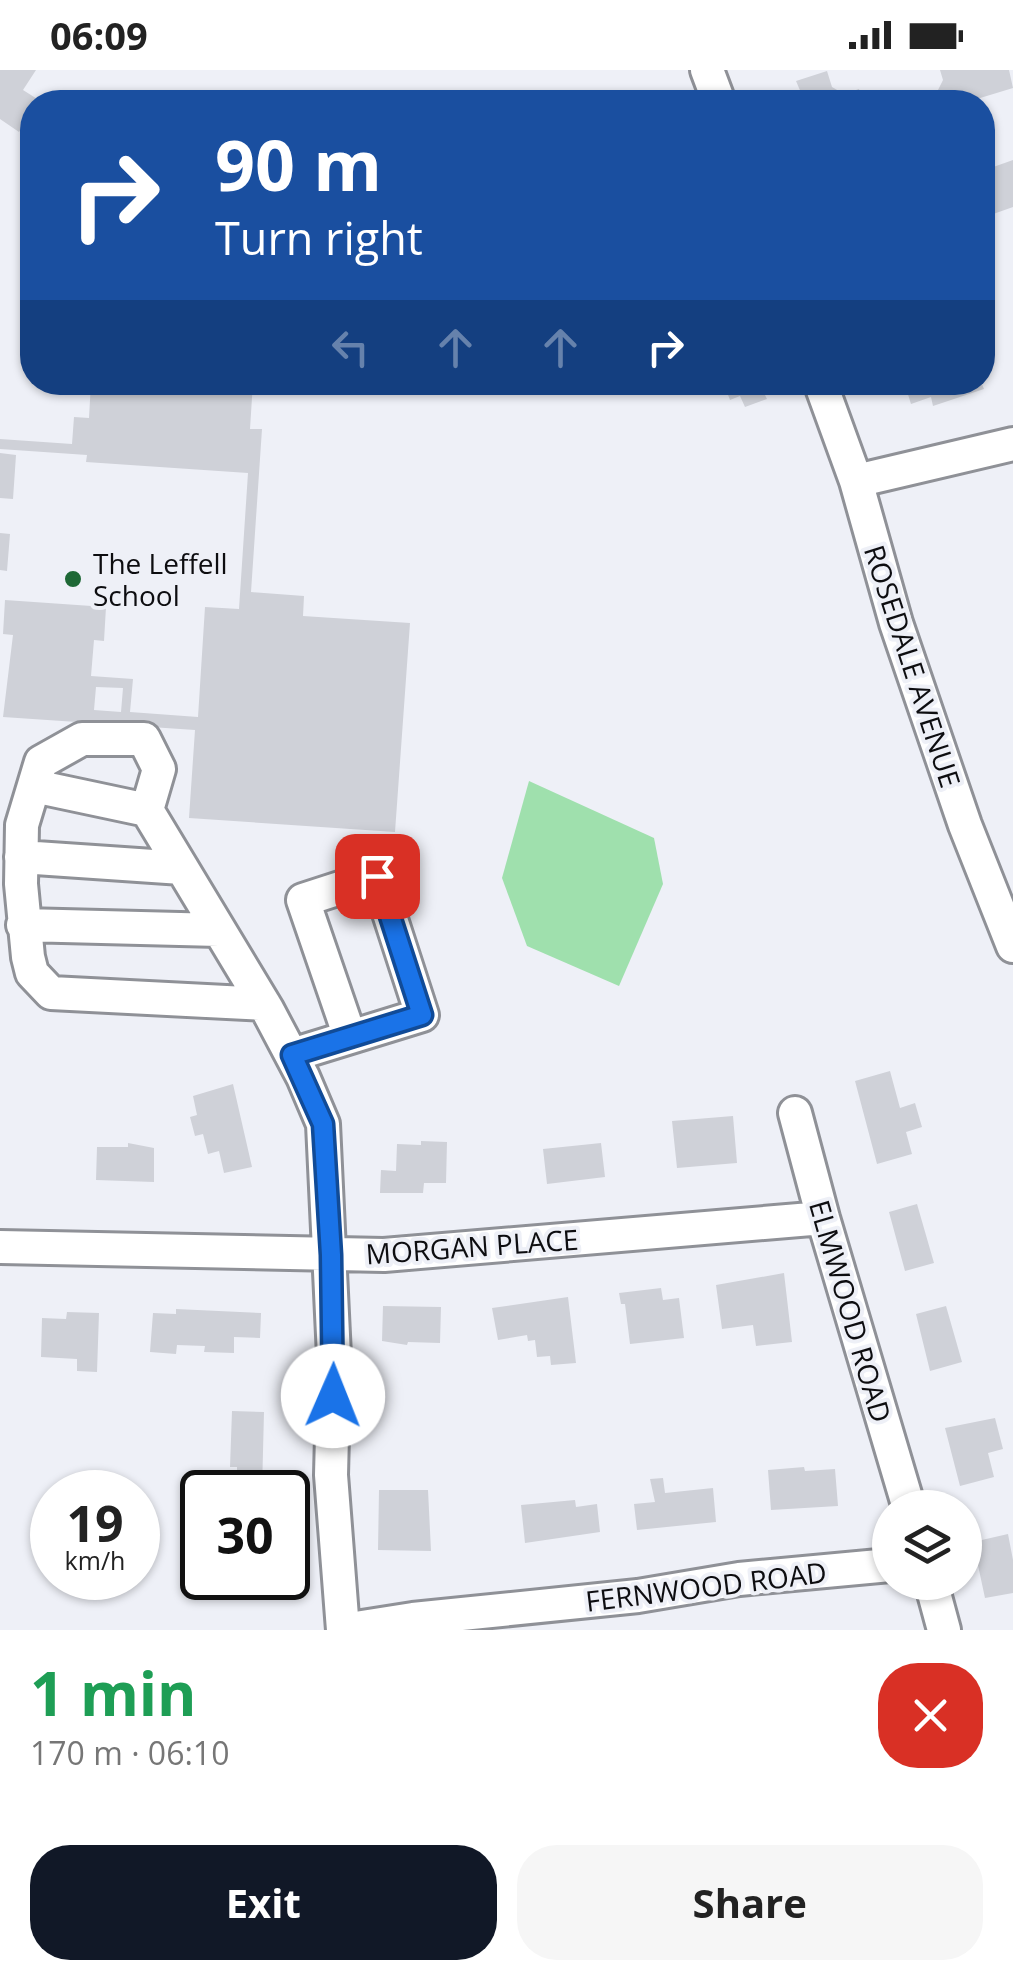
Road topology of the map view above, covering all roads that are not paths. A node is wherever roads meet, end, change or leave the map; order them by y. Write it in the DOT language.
graph roads {
  1 [pos="825,395"];
  2 [pos="1013,444"];
  3 [pos="856,481"];
  4 [pos="38,774"];
  5 [pos="146,810"];
  6 [pos="21,858"];
  7 [pos="182,868"];
  8 [pos="219,930"];
  9 [pos="17,945"];
  10 [pos="1013,946"];
  11 [pos="264,1004"];
  12 [pos="350,1037"];
  13 [pos="298,1066"];
  14 [pos="795,1114"];
  15 [pos="822,1218"];
  16 [pos="0,1247"];
  17 [pos="331,1255"];
  18 [pos="904,1490"];
  19 [pos="872,1567"];
  20 [pos="936,1600"];
  21 [pos="343,1630"];
  22 [pos="944,1630"];
  1 -- 3 [label="street, ROSEDALE AVENUE"];
  2 -- 3 [label="street"];
  3 -- 10 [label="street, ROSEDALE AVENUE"];
  4 -- 5 [label="street"];
  4 -- 5 [label="street"];
  4 -- 6 [label="street"];
  5 -- 7 [label="street"];
  6 -- 7 [label="street"];
  6 -- 9 [label="street"];
  7 -- 8 [label="street"];
  8 -- 9 [label="street"];
  8 -- 11 [label="street"];
  9 -- 11 [label="street"];
  11 -- 13 [label="street"];
  12 -- 12 [label="street"];
  12 -- 13 [label="street"];
  13 -- 17 [label="street"];
  14 -- 15 [label="street, ELMWOOD ROAD"];
  15 -- 17 [label="street, MORGAN PLACE"];
  15 -- 18 [label="street, ELMWOOD ROAD"];
  16 -- 17 [label="street, MORGAN PLACE"];
  17 -- 21 [label="street"];
  19 -- 21 [label="street, FERNWOOD ROAD"];
  20 -- 22 [label="street"];
}
